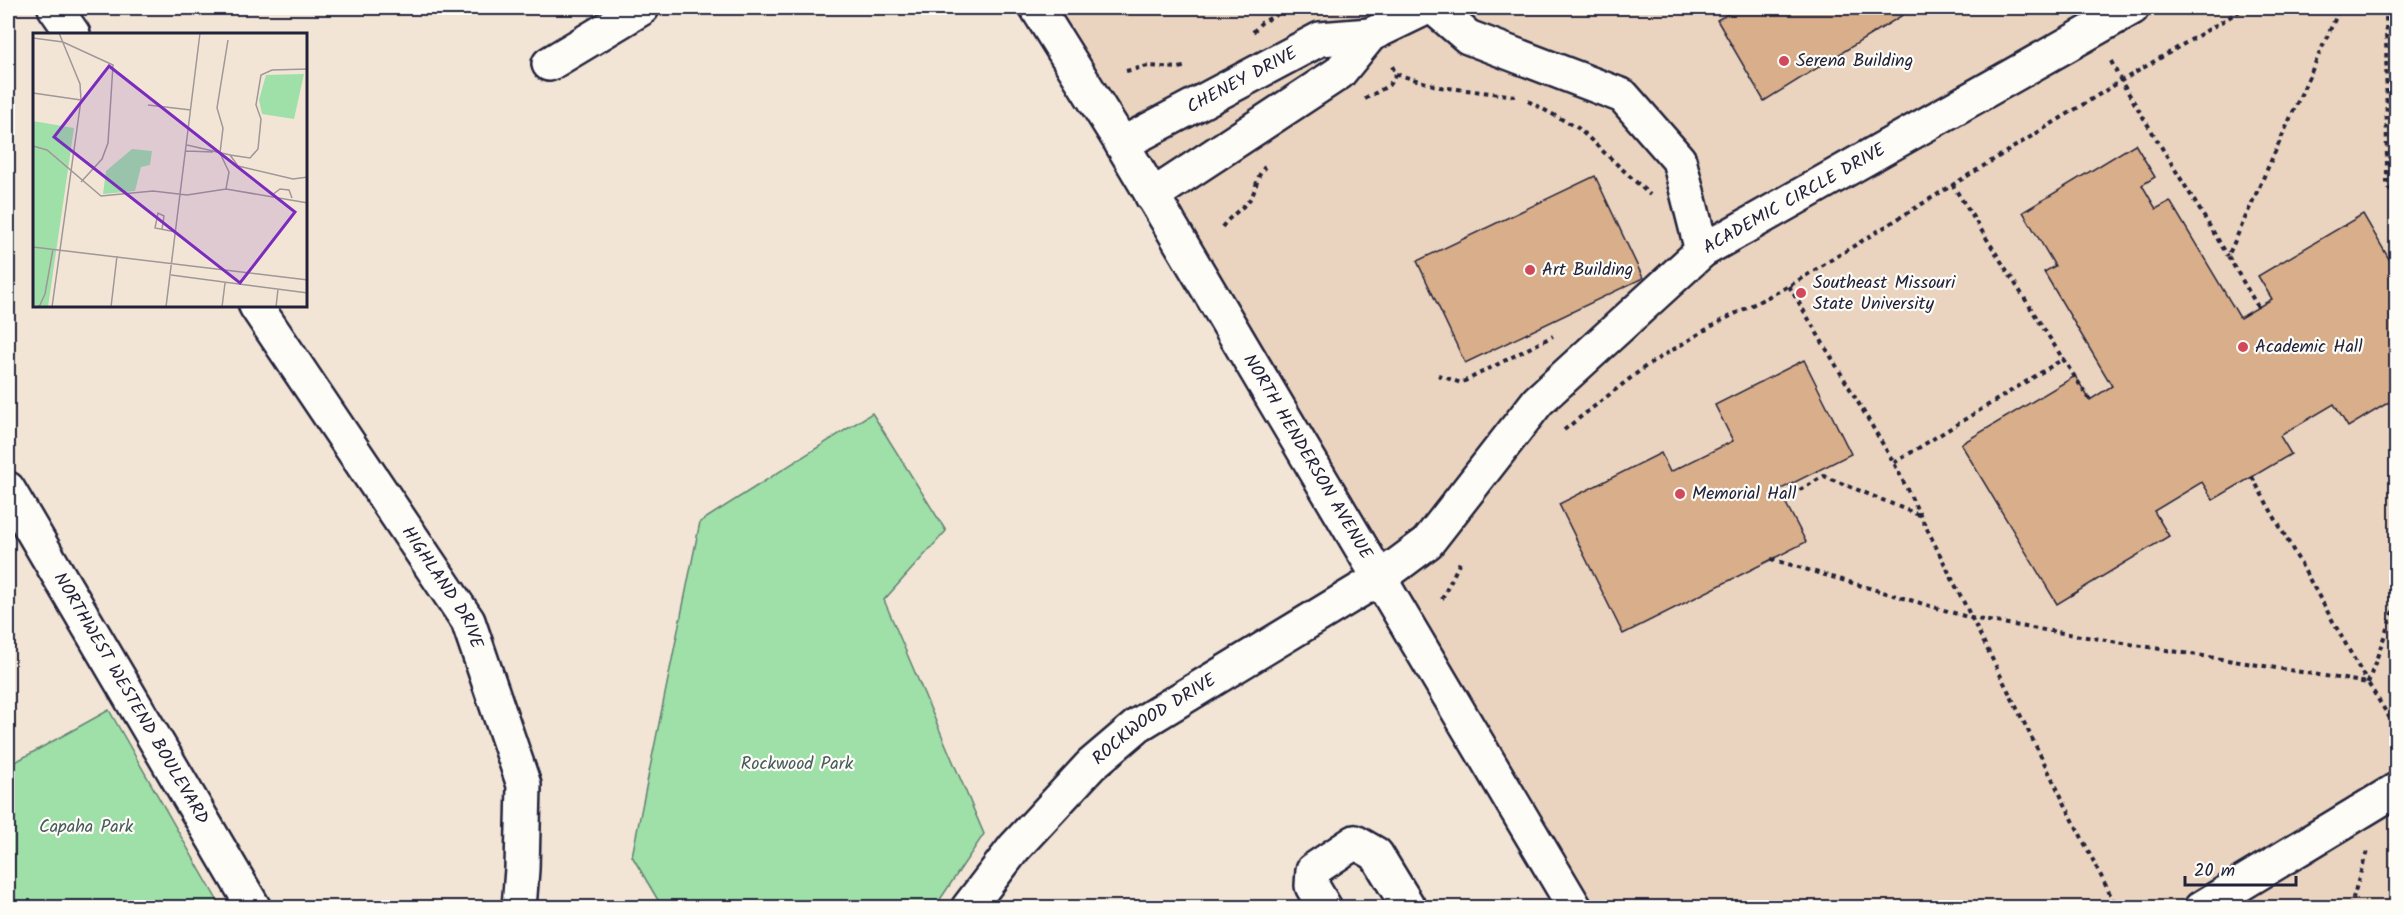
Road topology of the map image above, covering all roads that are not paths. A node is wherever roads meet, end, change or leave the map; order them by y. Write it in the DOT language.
graph roads {
  1 [pos="55,8"];
  2 [pos="642,8"];
  3 [pos="1036,8"];
  4 [pos="1426,8"];
  5 [pos="1434,8"];
  6 [pos="2117,12"];
  7 [pos="72,33"];
  8 [pos="1370,35"];
  9 [pos="549,64"];
  10 [pos="1122,144"];
  11 [pos="1152,196"];
  12 [pos="1702,251"];
  13 [pos="257,308"];
  14 [pos="8,489"];
  15 [pos="1380,578"];
  16 [pos="2397,790"];
  17 [pos="1571,906"];
  18 [pos="254,908"];
  19 [pos="519,908"];
  20 [pos="968,908"];
  21 [pos="1324,908"];
  22 [pos="1409,908"];
  23 [pos="2201,908"];
  1 -- 7 [label="street"];
  2 -- 9 [label="street"];
  3 -- 10 [label="street, NORTH HENDERSON AVENUE"];
  4 -- 8 [label="street, CHENEY DRIVE"];
  5 -- 12 [label="street, ACADEMIC CIRCLE DRIVE"];
  6 -- 12 [label="street, ACADEMIC CIRCLE DRIVE"];
  8 -- 10 [label="street, CHENEY DRIVE"];
  8 -- 11 [label="street, CHENEY DRIVE"];
  10 -- 11 [label="street, NORTH HENDERSON AVENUE"];
  11 -- 15 [label="street, NORTH HENDERSON AVENUE"];
  12 -- 15 [label="street, ROCKWOOD DRIVE"];
  13 -- 19 [label="street, HIGHLAND DRIVE"];
  14 -- 18 [label="street, NORTHWEST WESTEND BOULEVARD"];
  15 -- 17 [label="street, NORTH HENDERSON AVENUE"];
  15 -- 20 [label="street, ROCKWOOD DRIVE"];
  16 -- 23 [label="street"];
  21 -- 22 [label="street"];
}
